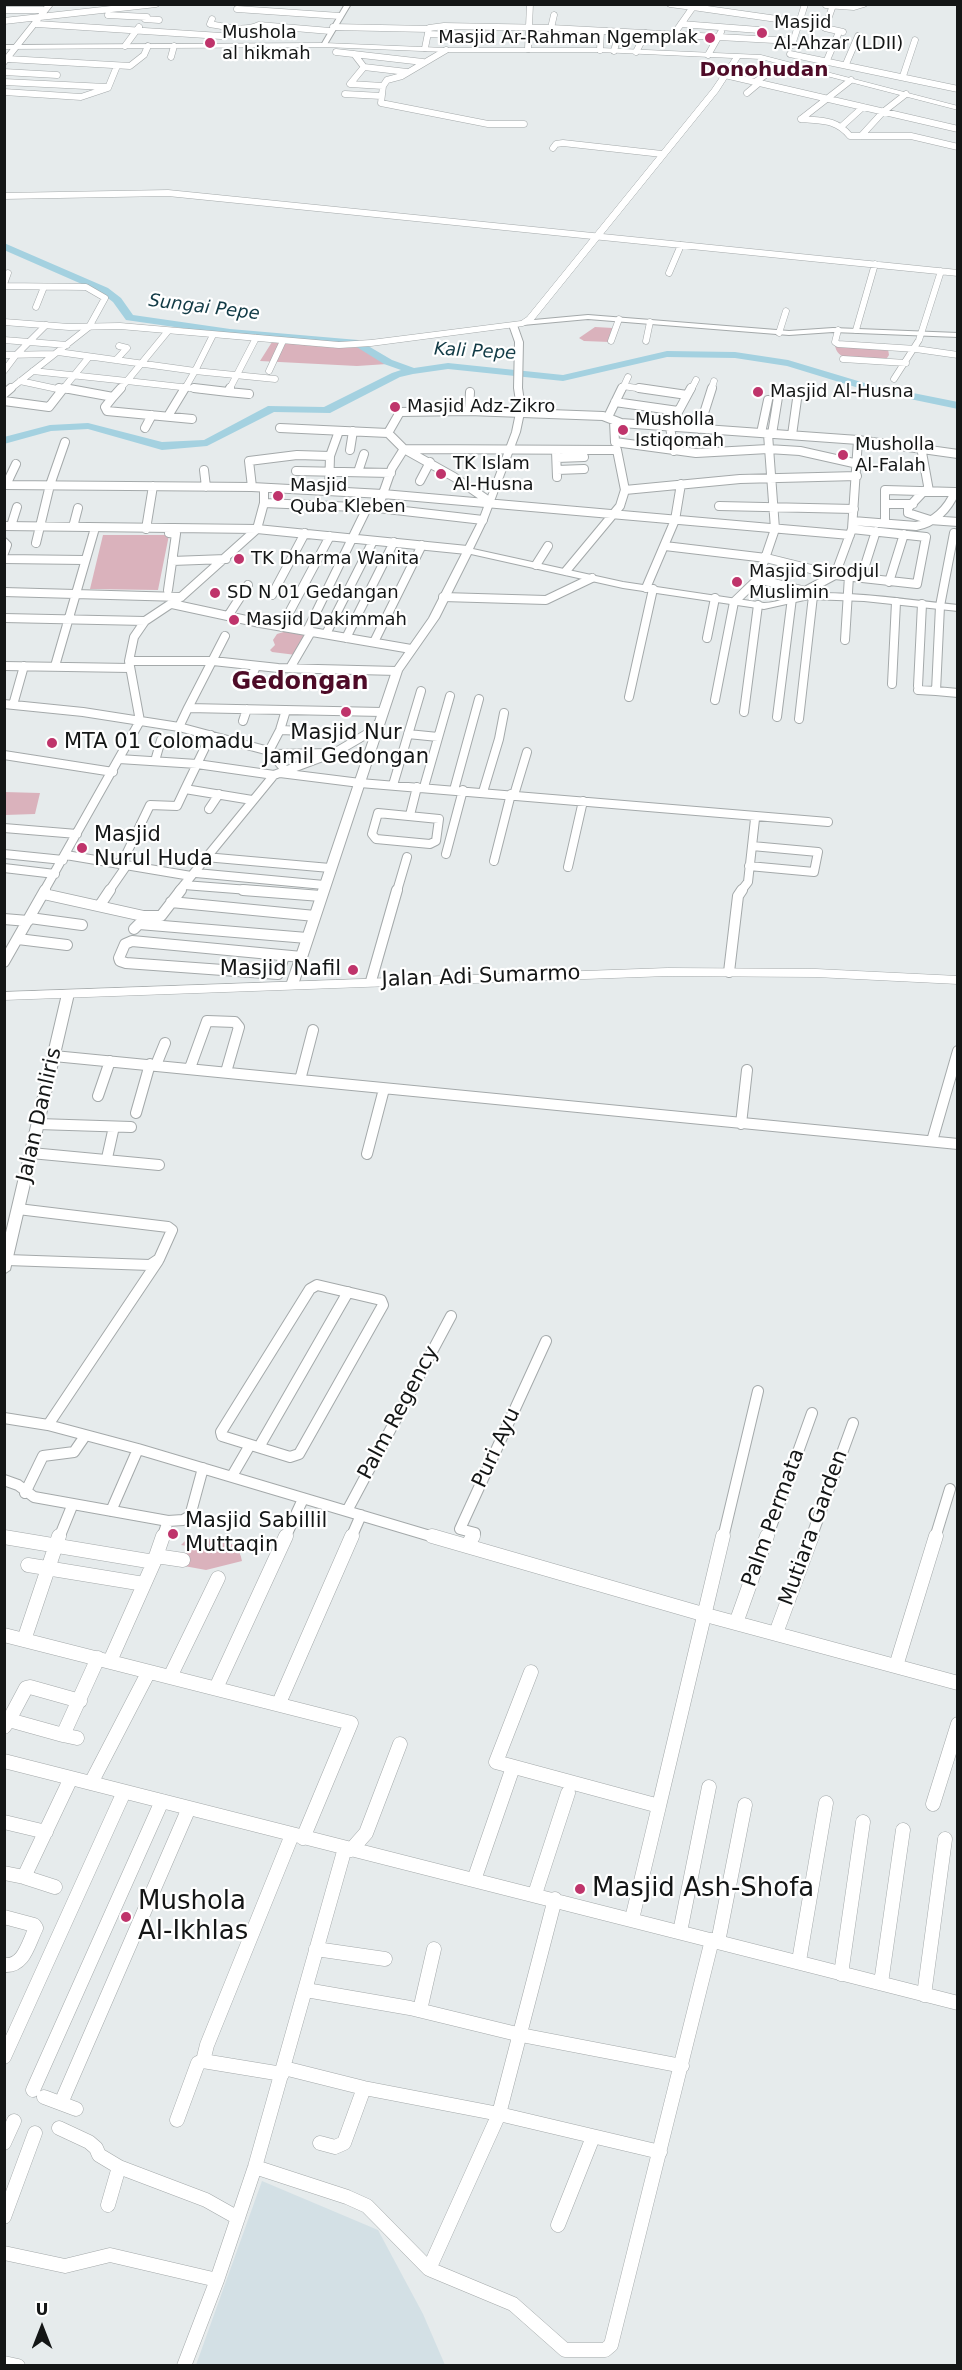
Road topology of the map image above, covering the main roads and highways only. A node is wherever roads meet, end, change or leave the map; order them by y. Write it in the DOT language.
graph roads {
  1 [pos="4,47"];
  2 [pos="738,56"];
  3 [pos="957,108"];
  4 [pos="4,321"];
  5 [pos="957,980"];
  6 [pos="4,996"];
  1 -- 2 [label="main road"];
  2 -- 3 [label="main road"];
  2 -- 4 [label="main road"];
  5 -- 6 [label="main road, Jalan Adi Sumarmo"];
}
